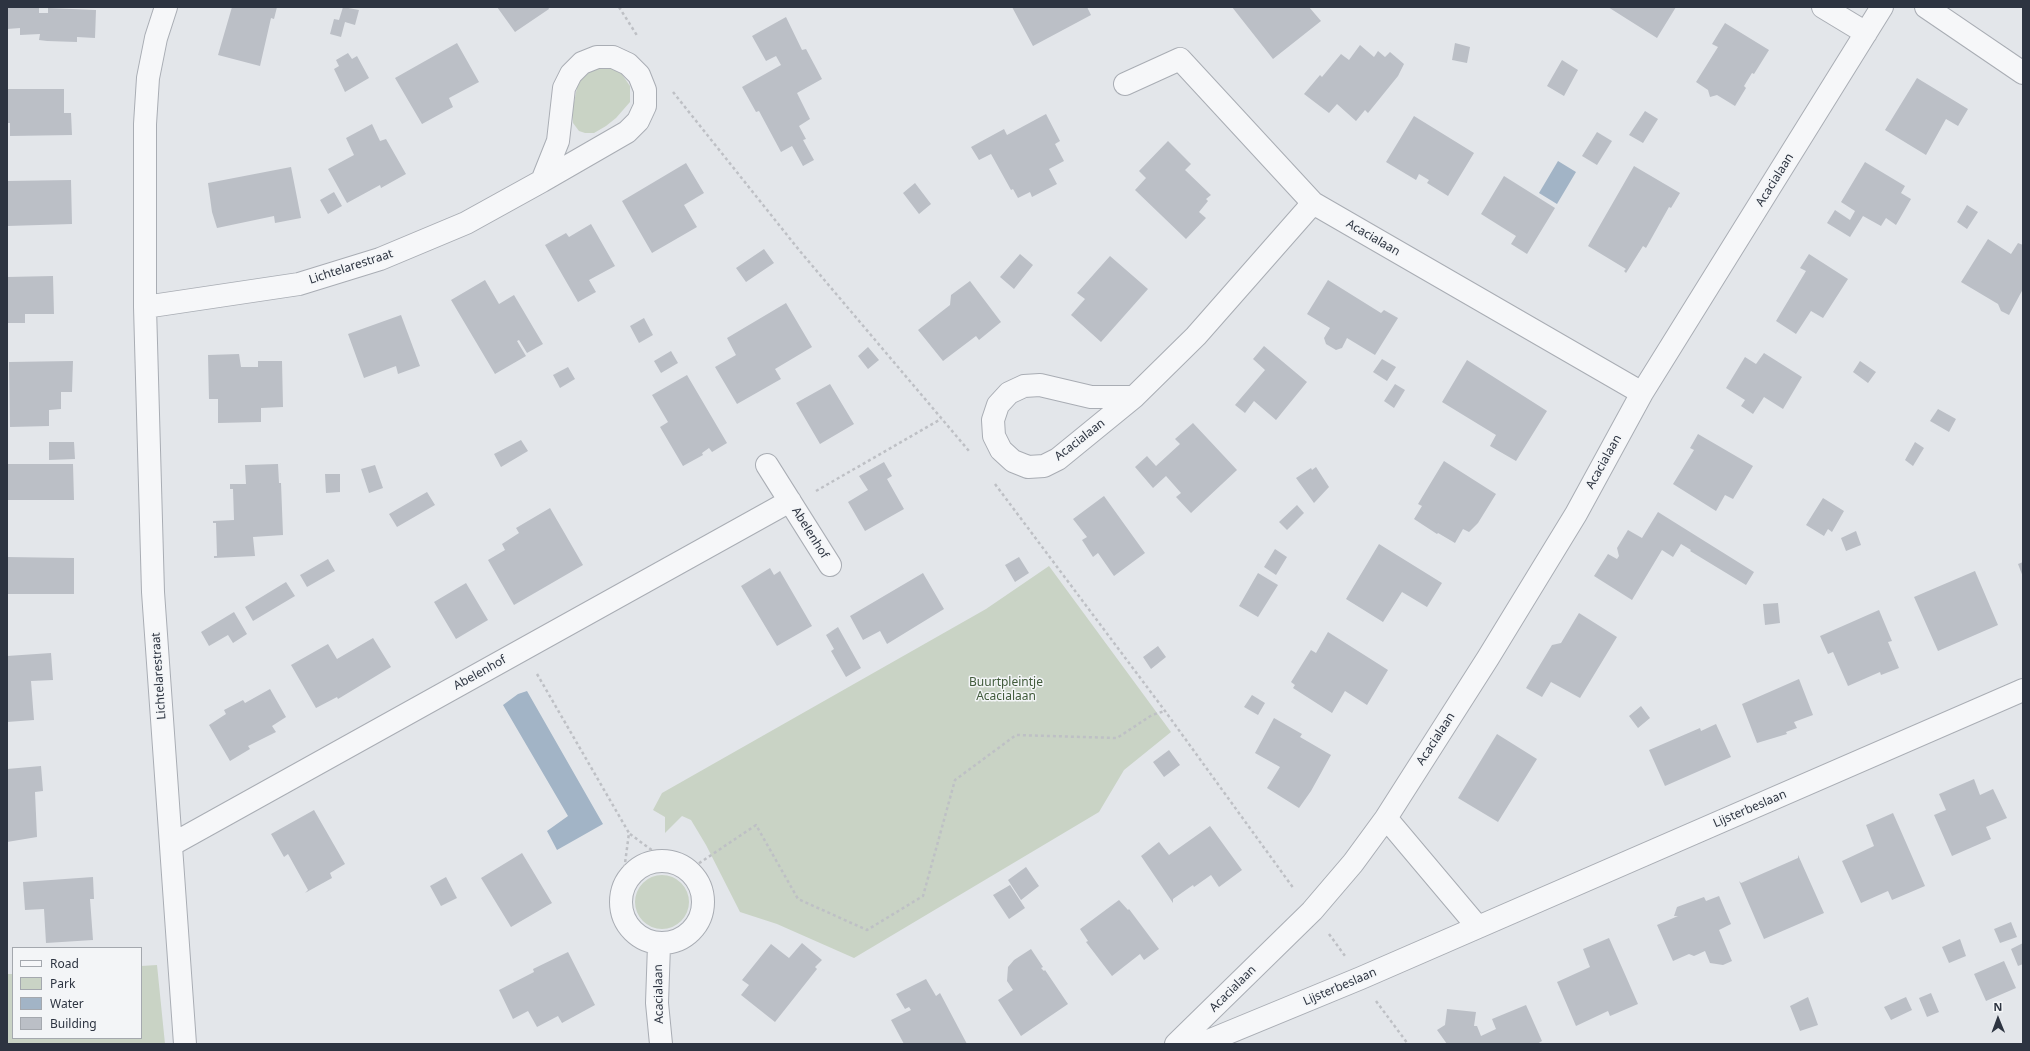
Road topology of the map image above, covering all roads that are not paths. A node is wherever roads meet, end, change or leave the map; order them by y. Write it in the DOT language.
graph roads {
  1 [pos="166,7"];
  2 [pos="1823,7"];
  3 [pos="1882,7"];
  4 [pos="1926,7"];
  5 [pos="1866,33"];
  6 [pos="2023,73"];
  7 [pos="1125,84"];
  8 [pos="542,181"];
  9 [pos="1313,203"];
  10 [pos="145,307"];
  11 [pos="1642,393"];
  12 [pos="1134,397"];
  13 [pos="767,465"];
  14 [pos="791,503"];
  15 [pos="830,565"];
  16 [pos="2023,690"];
  17 [pos="1386,818"];
  18 [pos="171,845"];
  19 [pos="1477,926"];
  20 [pos="659,945"];
  21 [pos="185,1044"];
  22 [pos="661,1044"];
  23 [pos="1176,1044"];
  24 [pos="1202,1044"];
  1 -- 10 [label="street, Lichtelarestraat"];
  2 -- 5 [label="street"];
  3 -- 5 [label="street, Acacialaan"];
  4 -- 6 [label="street"];
  5 -- 11 [label="street, Acacialaan"];
  7 -- 9 [label="street, Acacialaan"];
  8 -- 8 [label="street, Lichtelarestraat"];
  8 -- 10 [label="street, Lichtelarestraat"];
  9 -- 11 [label="street, Acacialaan"];
  9 -- 12 [label="street, Acacialaan"];
  10 -- 18 [label="street, Lichtelarestraat"];
  11 -- 17 [label="street, Acacialaan"];
  12 -- 12 [label="street, Acacialaan"];
  13 -- 14 [label="street, Abelenhof"];
  14 -- 15 [label="street, Abelenhof"];
  14 -- 18 [label="street, Abelenhof"];
  16 -- 19 [label="street, Lijsterbeslaan"];
  17 -- 19 [label="street"];
  17 -- 23 [label="street, Acacialaan"];
  18 -- 21 [label="street, Lichtelarestraat"];
  19 -- 24 [label="street, Lijsterbeslaan"];
  20 -- 20 [label="street"];
  20 -- 22 [label="street, Acacialaan"];
}
